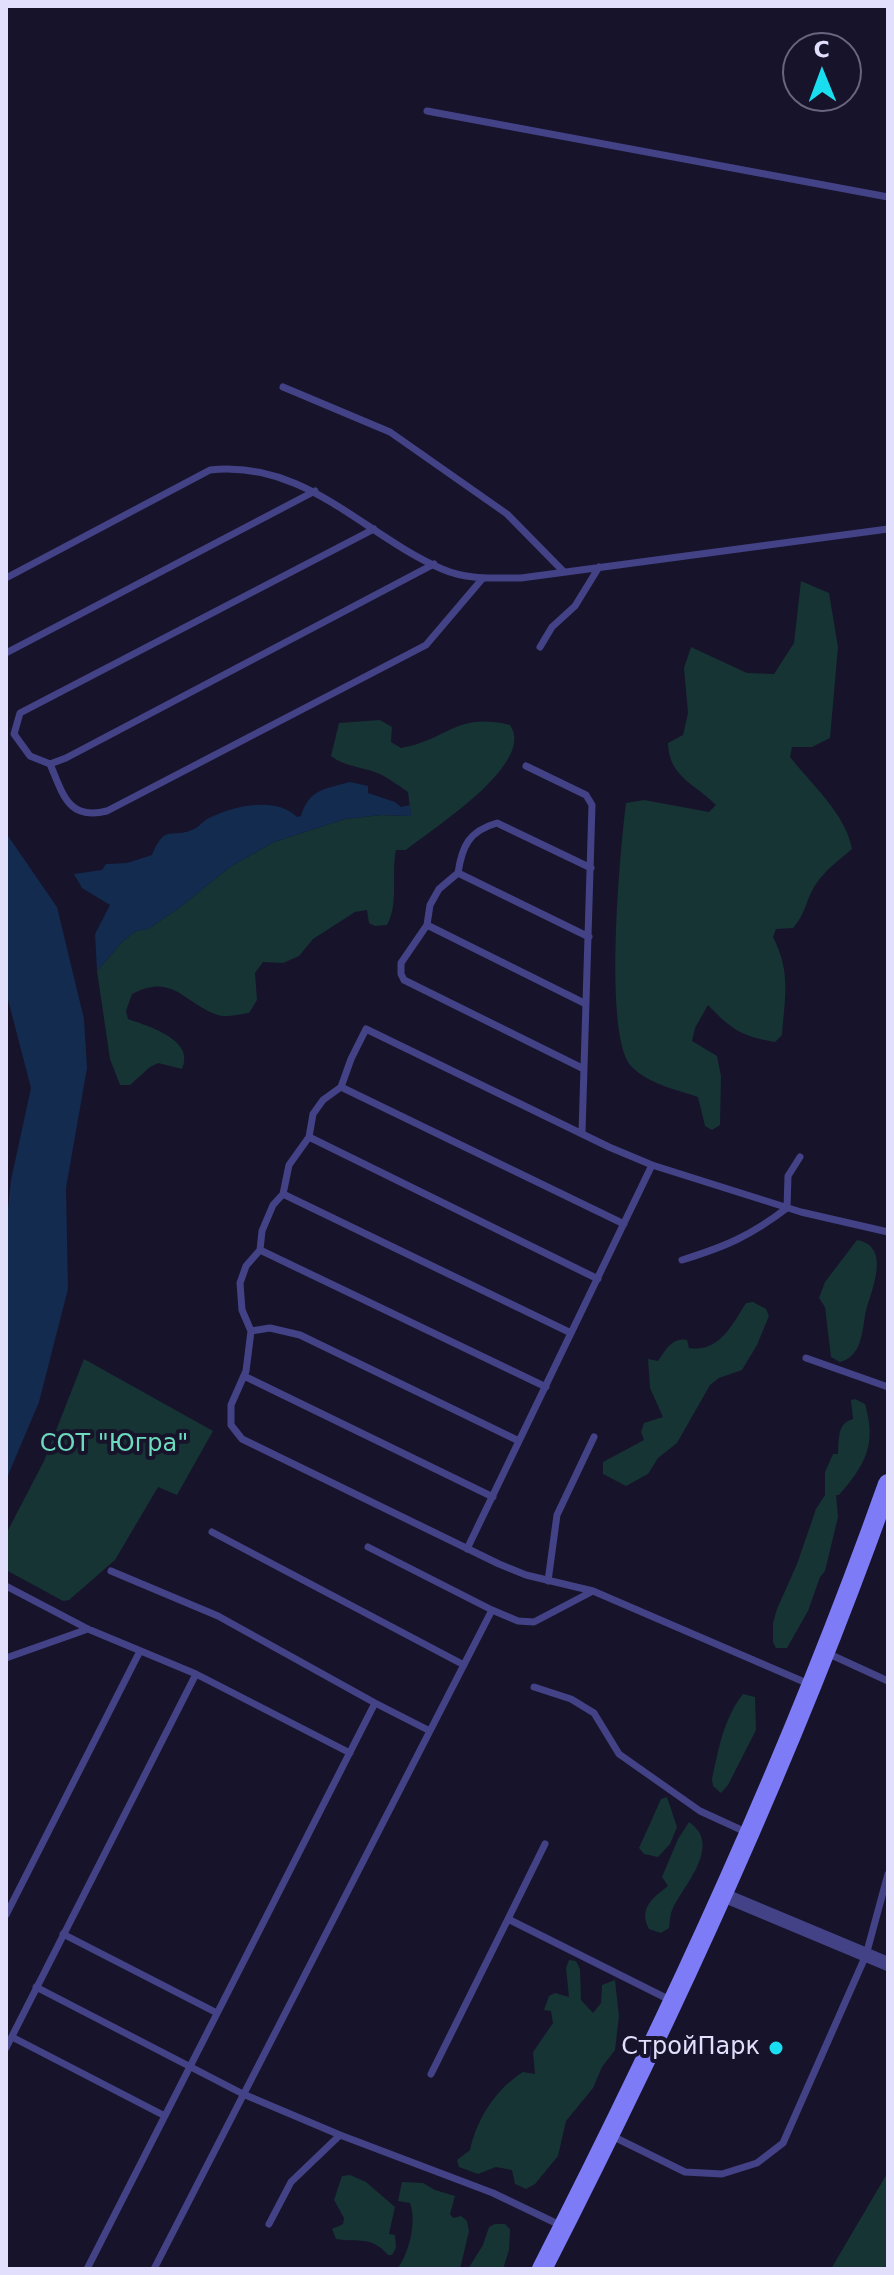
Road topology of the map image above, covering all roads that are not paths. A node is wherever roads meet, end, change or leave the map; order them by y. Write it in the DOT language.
graph roads {
  1 [pos="427,111"];
  2 [pos="888,197"];
  3 [pos="283,387"];
  4 [pos="315,491"];
  5 [pos="374,529"];
  6 [pos="888,529"];
  7 [pos="434,564"];
  8 [pos="599,567"];
  9 [pos="564,572"];
  10 [pos="6,578"];
  11 [pos="483,578"];
  12 [pos="540,647"];
  13 [pos="6,653"];
  14 [pos="50,764"];
  15 [pos="526,766"];
  16 [pos="591,868"];
  17 [pos="458,873"];
  18 [pos="427,925"];
  19 [pos="589,937"];
  20 [pos="586,1004"];
  21 [pos="584,1069"];
  22 [pos="341,1087"];
  23 [pos="582,1133"];
  24 [pos="309,1137"];
  25 [pos="800,1157"];
  26 [pos="652,1165"];
  27 [pos="283,1194"];
  28 [pos="787,1208"];
  29 [pos="624,1224"];
  30 [pos="888,1232"];
  31 [pos="260,1250"];
  32 [pos="682,1260"];
  33 [pos="598,1279"];
  34 [pos="251,1331"];
  35 [pos="571,1333"];
  36 [pos="806,1358"];
  37 [pos="244,1376"];
  38 [pos="546,1387"];
  39 [pos="888,1387"];
  40 [pos="594,1437"];
  41 [pos="519,1441"];
  42 [pos="888,1484"];
  43 [pos="493,1497"];
  44 [pos="212,1532"];
  45 [pos="368,1547"];
  46 [pos="467,1549"];
  47 [pos="111,1571"];
  48 [pos="548,1581"];
  49 [pos="6,1586"];
  50 [pos="593,1591"];
  51 [pos="492,1610"];
  52 [pos="88,1629"];
  53 [pos="140,1651"];
  54 [pos="825,1652"];
  55 [pos="6,1658"];
  56 [pos="464,1665"];
  57 [pos="196,1674"];
  58 [pos="888,1681"];
  59 [pos="812,1685"];
  60 [pos="534,1687"];
  61 [pos="375,1703"];
  62 [pos="430,1731"];
  63 [pos="350,1753"];
  64 [pos="750,1833"];
  65 [pos="545,1844"];
  66 [pos="888,1874"];
  67 [pos="723,1895"];
  68 [pos="6,1915"];
  69 [pos="508,1919"];
  70 [pos="63,1934"];
  71 [pos="866,1955"];
  72 [pos="888,1964"];
  73 [pos="36,1987"];
  74 [pos="672,2001"];
  75 [pos="217,2013"];
  76 [pos="8,2043"];
  77 [pos="190,2066"];
  78 [pos="431,2074"];
  79 [pos="243,2094"];
  80 [pos="165,2116"];
  81 [pos="608,2134"];
  82 [pos="340,2135"];
  83 [pos="269,2224"];
  84 [pos="563,2227"];
  85 [pos="87,2269"];
  86 [pos="154,2269"];
  87 [pos="542,2269"];
  1 -- 2 [label="lane"];
  3 -- 9 [label="lane"];
  4 -- 5 [label="lane"];
  4 -- 10 [label="lane"];
  4 -- 13 [label="lane"];
  5 -- 7 [label="lane"];
  5 -- 14 [label="lane"];
  6 -- 8 [label="lane"];
  7 -- 11 [label="lane"];
  7 -- 14 [label="lane"];
  8 -- 9 [label="lane"];
  8 -- 12 [label="lane"];
  9 -- 11 [label="lane"];
  11 -- 14 [label="lane"];
  15 -- 16 [label="lane"];
  16 -- 17 [label="lane"];
  16 -- 19 [label="lane"];
  17 -- 18 [label="lane"];
  17 -- 19 [label="lane"];
  18 -- 20 [label="lane"];
  18 -- 21 [label="lane"];
  19 -- 20 [label="lane"];
  20 -- 21 [label="lane"];
  21 -- 23 [label="lane"];
  22 -- 23 [label="lane"];
  22 -- 24 [label="lane"];
  22 -- 29 [label="lane"];
  23 -- 26 [label="lane"];
  24 -- 27 [label="lane"];
  24 -- 33 [label="lane"];
  25 -- 28 [label="lane"];
  26 -- 28 [label="lane"];
  26 -- 29 [label="lane"];
  27 -- 31 [label="lane"];
  27 -- 35 [label="lane"];
  28 -- 30 [label="lane"];
  28 -- 32 [label="lane"];
  29 -- 33 [label="lane"];
  31 -- 34 [label="lane"];
  31 -- 38 [label="lane"];
  33 -- 35 [label="lane"];
  34 -- 37 [label="lane"];
  34 -- 41 [label="lane"];
  35 -- 38 [label="lane"];
  36 -- 39 [label="lane"];
  37 -- 43 [label="lane"];
  37 -- 46 [label="lane"];
  38 -- 41 [label="lane"];
  40 -- 48 [label="lane"];
  41 -- 43 [label="lane"];
  42 -- 54 [label="main road"];
  43 -- 46 [label="lane"];
  44 -- 56 [label="lane"];
  45 -- 51 [label="lane"];
  46 -- 48 [label="lane"];
  47 -- 61 [label="lane"];
  48 -- 50 [label="lane"];
  49 -- 52 [label="lane"];
  50 -- 51 [label="lane"];
  50 -- 59 [label="lane"];
  51 -- 56 [label="lane"];
  52 -- 53 [label="lane"];
  52 -- 55 [label="lane"];
  53 -- 57 [label="lane"];
  53 -- 68 [label="lane"];
  54 -- 58 [label="lane"];
  54 -- 59 [label="main road"];
  56 -- 62 [label="lane"];
  57 -- 63 [label="lane"];
  57 -- 70 [label="lane"];
  59 -- 64 [label="main road"];
  60 -- 64 [label="lane"];
  61 -- 62 [label="lane"];
  61 -- 63 [label="lane"];
  62 -- 79 [label="lane"];
  63 -- 75 [label="lane"];
  64 -- 67 [label="main road"];
  65 -- 69 [label="lane"];
  66 -- 71 [label="lane"];
  67 -- 71 [label="street"];
  67 -- 74 [label="main road"];
  69 -- 74 [label="lane"];
  69 -- 78 [label="lane"];
  70 -- 73 [label="lane"];
  70 -- 75 [label="lane"];
  71 -- 72 [label="street"];
  71 -- 81 [label="lane"];
  73 -- 76 [label="lane"];
  73 -- 77 [label="lane"];
  74 -- 81 [label="main road"];
  75 -- 77 [label="lane"];
  76 -- 80 [label="lane"];
  77 -- 79 [label="lane"];
  77 -- 80 [label="lane"];
  79 -- 82 [label="lane"];
  79 -- 86 [label="lane"];
  80 -- 85 [label="lane"];
  81 -- 84 [label="main road"];
  82 -- 83 [label="lane"];
  82 -- 84 [label="lane"];
  84 -- 87 [label="main road"];
}
